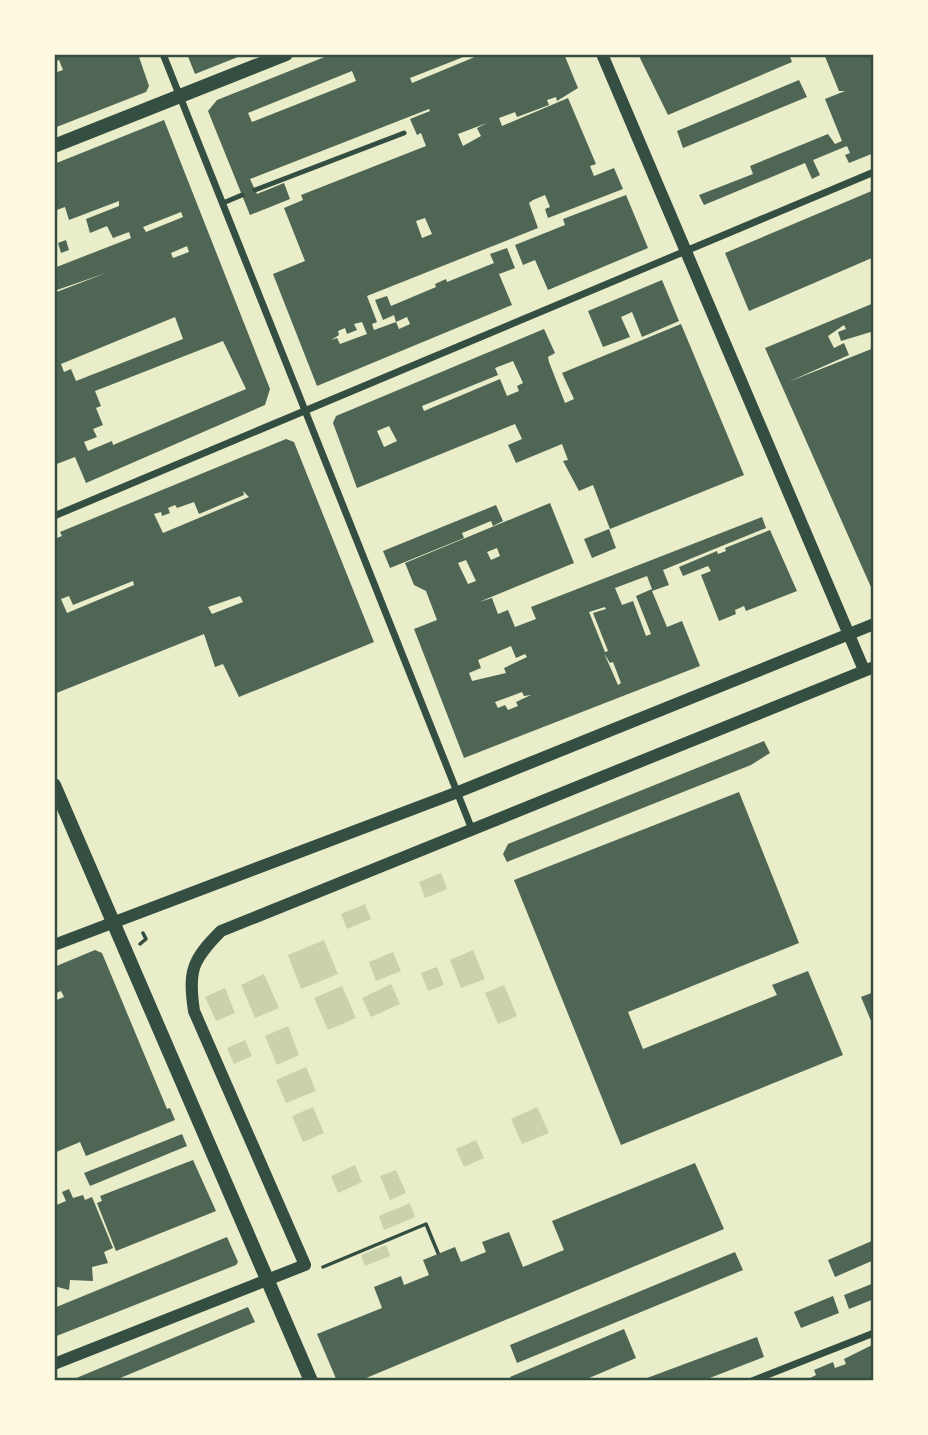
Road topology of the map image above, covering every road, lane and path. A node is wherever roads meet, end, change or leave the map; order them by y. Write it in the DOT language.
graph roads {
  1 [pos="163,54"];
  2 [pos="286,54"];
  3 [pos="603,54"];
  4 [pos="180,96"];
  5 [pos="404,133"];
  6 [pos="54,146"];
  7 [pos="874,172"];
  8 [pos="255,190"];
  9 [pos="242,195"];
  10 [pos="223,203"];
  11 [pos="687,251"];
  12 [pos="306,411"];
  13 [pos="54,516"];
  14 [pos="874,624"];
  15 [pos="849,634"];
  16 [pos="869,668"];
  17 [pos="54,785"];
  18 [pos="458,792"];
  19 [pos="471,827"];
  20 [pos="115,921"];
  21 [pos="144,933"];
  22 [pos="54,945"];
  23 [pos="138,946"];
  24 [pos="438,1254"];
  25 [pos="323,1267"];
  26 [pos="268,1279"];
  27 [pos="874,1333"];
  28 [pos="54,1364"];
  29 [pos="312,1381"];
  30 [pos="752,1381"];
  1 -- 4 [label="street"];
  2 -- 4 [label="main road"];
  3 -- 11 [label="street"];
  4 -- 6 [label="main road"];
  4 -- 10 [label="street"];
  5 -- 8 [label="lane"];
  7 -- 11 [label="street"];
  9 -- 10 [label="lane"];
  10 -- 12 [label="street"];
  11 -- 12 [label="street"];
  11 -- 15 [label="street"];
  12 -- 13 [label="street"];
  12 -- 18 [label="street"];
  14 -- 15 [label="street"];
  15 -- 16 [label="street"];
  15 -- 18 [label="street"];
  16 -- 19 [label="street"];
  17 -- 20 [label="main road"];
  18 -- 19 [label="street"];
  18 -- 20 [label="street"];
  19 -- 26 [label="street"];
  20 -- 22 [label="street"];
  20 -- 26 [label="main road"];
  21 -- 23 [label="path"];
  24 -- 25 [label="path"];
  26 -- 28 [label="street"];
  26 -- 29 [label="main road"];
  27 -- 30 [label="street"];
}
